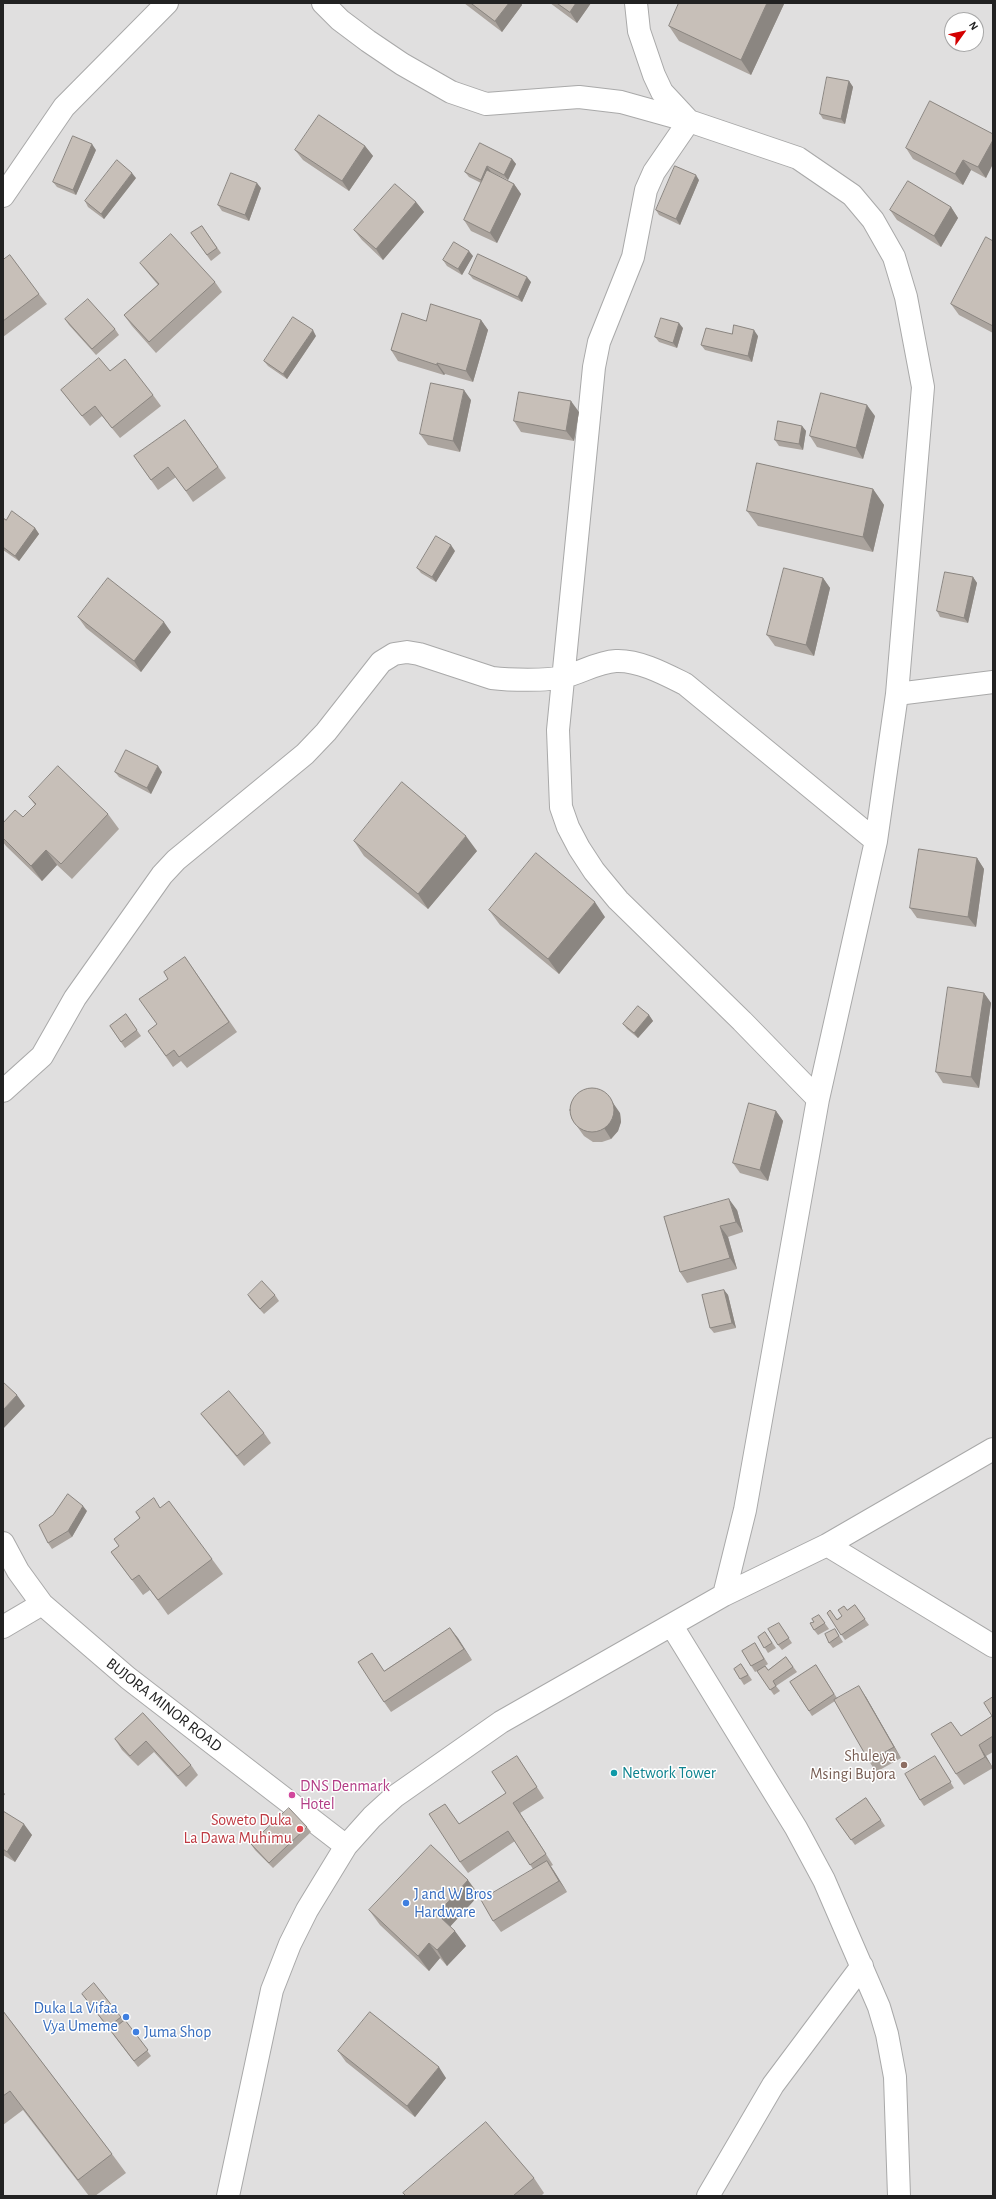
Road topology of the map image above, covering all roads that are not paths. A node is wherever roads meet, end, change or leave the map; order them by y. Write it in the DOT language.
graph roads {
  1 [pos="167,3"];
  2 [pos="323,3"];
  3 [pos="636,3"];
  4 [pos="689,121"];
  5 [pos="3,196"];
  6 [pos="562,678"];
  7 [pos="993,682"];
  8 [pos="897,694"];
  9 [pos="876,841"];
  10 [pos="3,1091"];
  11 [pos="818,1099"];
  12 [pos="993,1450"];
  13 [pos="3,1543"];
  14 [pos="827,1546"];
  15 [pos="724,1595"];
  16 [pos="42,1604"];
  17 [pos="672,1626"];
  18 [pos="3,1627"];
  19 [pos="993,1646"];
  20 [pos="346,1846"];
  21 [pos="862,1966"];
  22 [pos="228,2196"];
  23 [pos="708,2196"];
  24 [pos="899,2196"];
  1 -- 5 [label="street"];
  2 -- 4 [label="street"];
  3 -- 4 [label="street"];
  4 -- 6 [label="street"];
  4 -- 8 [label="street"];
  6 -- 9 [label="street"];
  6 -- 10 [label="street"];
  6 -- 11 [label="street"];
  7 -- 8 [label="street"];
  8 -- 9 [label="street"];
  9 -- 11 [label="street"];
  11 -- 15 [label="street"];
  12 -- 14 [label="street"];
  13 -- 16 [label="street, BUJORA MINOR ROAD"];
  14 -- 15 [label="street"];
  14 -- 19 [label="street"];
  15 -- 17 [label="street"];
  16 -- 18 [label="street"];
  16 -- 20 [label="street, BUJORA MINOR ROAD"];
  17 -- 20 [label="street"];
  17 -- 21 [label="street"];
  20 -- 22 [label="street"];
  21 -- 23 [label="street"];
  21 -- 24 [label="street"];
}
